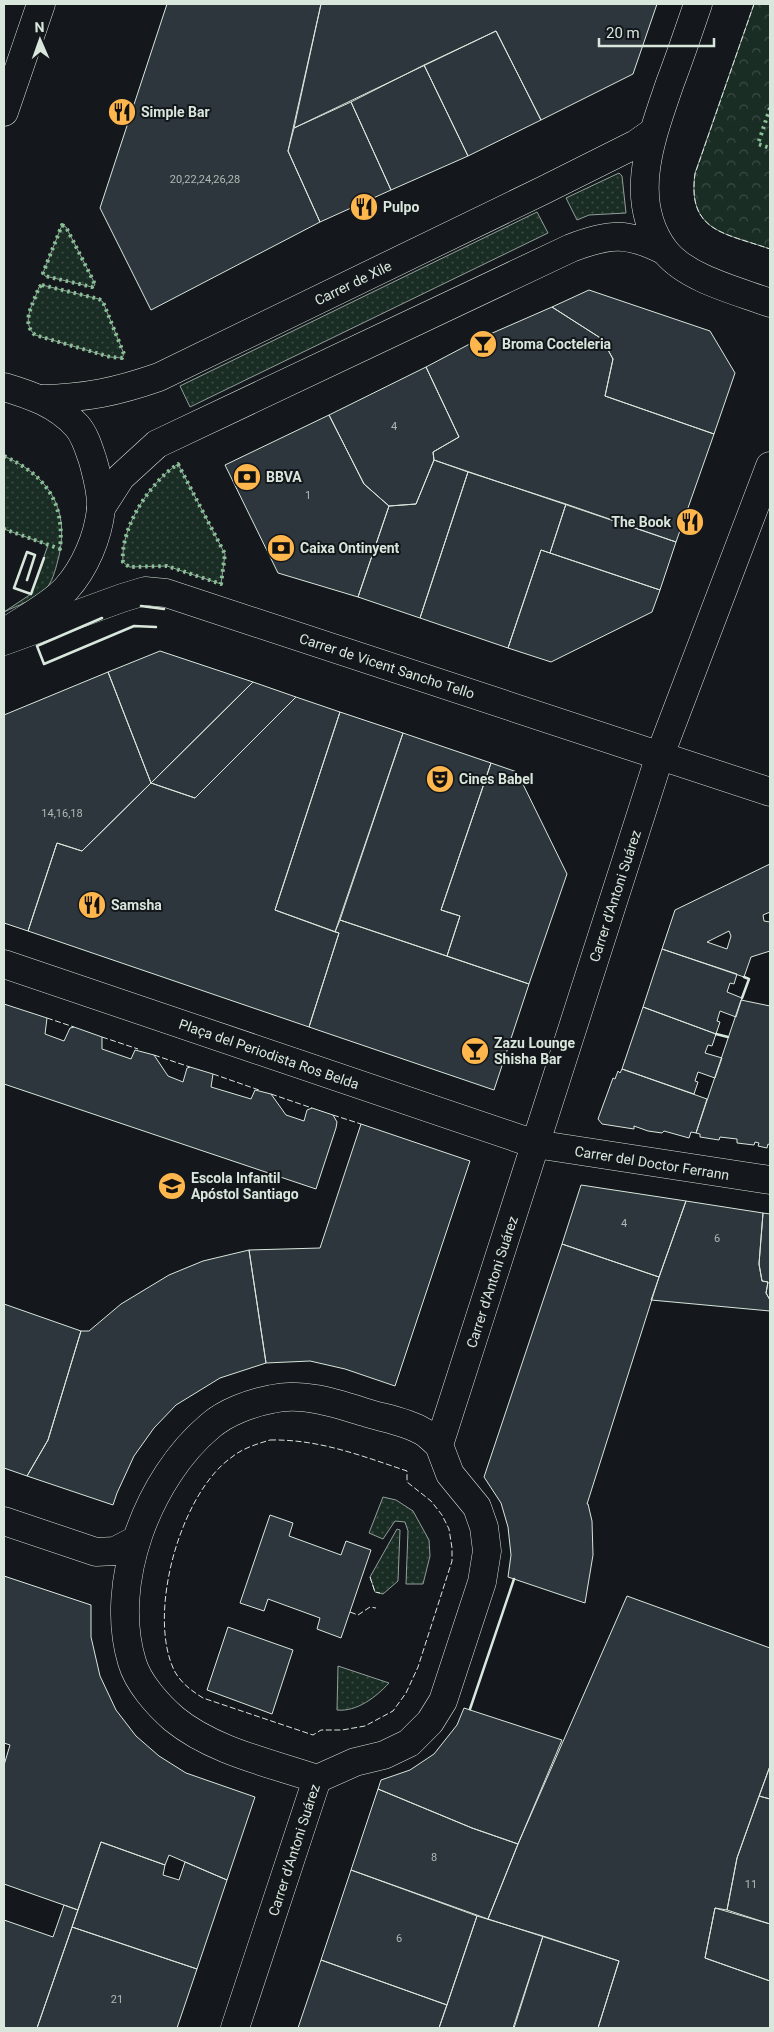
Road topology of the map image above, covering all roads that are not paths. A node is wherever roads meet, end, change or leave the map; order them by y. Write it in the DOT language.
graph roads {
  1 [pos="41,4"];
  2 [pos="698,4"];
  3 [pos="4,112"];
  4 [pos="653,132"];
  5 [pos="666,252"];
  6 [pos="770,303"];
  7 [pos="4,387"];
  8 [pos="41,399"];
  9 [pos="770,466"];
  10 [pos="101,508"];
  11 [pos="4,633"];
  12 [pos="4,641"];
  13 [pos="660,755"];
  14 [pos="770,792"];
  15 [pos="4,964"];
  16 [pos="534,1144"];
  17 [pos="770,1180"];
  18 [pos="439,1445"];
  19 [pos="4,1520"];
  20 [pos="136,1540"];
  21 [pos="317,1779"];
  22 [pos="235,2028"];
  1 -- 3 [label="street"];
  2 -- 4 [label="street"];
  4 -- 5 [label="street"];
  4 -- 8 [label="street, Carrer de Xile"];
  5 -- 6 [label="street"];
  5 -- 10 [label="street"];
  7 -- 8 [label="street"];
  8 -- 10 [label="street"];
  9 -- 13 [label="street, Carrer d'Antoni Suárez"];
  10 -- 11 [label="street"];
  12 -- 13 [label="street, Carrer de Vicent Sancho Tello"];
  13 -- 14 [label="street, Carrer de Vicent Sancho Tello"];
  13 -- 16 [label="street, Carrer d'Antoni Suárez"];
  15 -- 16 [label="street, Plaça del Periodista Ros Belda"];
  16 -- 17 [label="street, Carrer del Doctor Ferrann"];
  16 -- 18 [label="street, Carrer d'Antoni Suárez"];
  18 -- 20 [label="street"];
  18 -- 21 [label="street, Carrer d'Antoni Suárez"];
  19 -- 20 [label="street"];
  20 -- 21 [label="street"];
  21 -- 22 [label="street, Carrer d'Antoni Suárez"];
}
